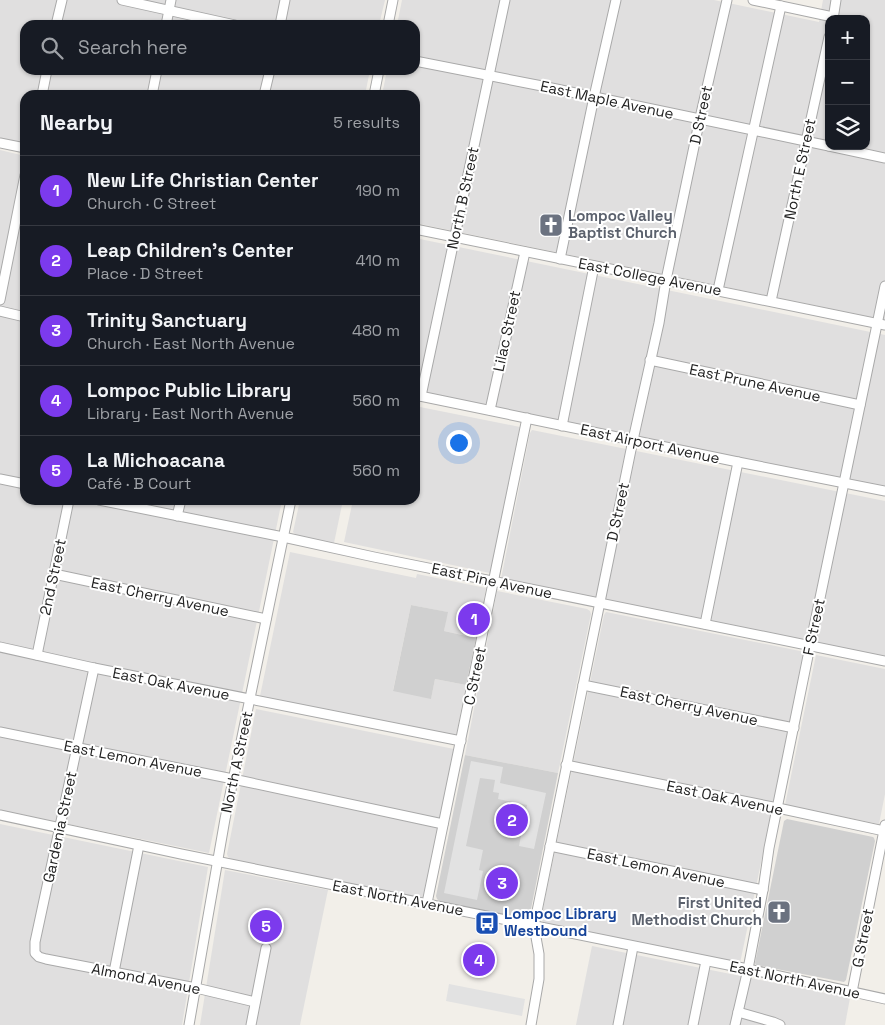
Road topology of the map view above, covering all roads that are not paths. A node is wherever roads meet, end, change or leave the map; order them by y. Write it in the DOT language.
graph roads {
  1 [pos="62,0"];
  2 [pos="122,0"];
  3 [pos="171,0"];
  4 [pos="285,0"];
  5 [pos="393,0"];
  6 [pos="505,0"];
  7 [pos="616,0"];
  8 [pos="727,0"];
  9 [pos="753,0"];
  10 [pos="836,0"];
  11 [pos="781,6"];
  12 [pos="169,10"];
  13 [pos="834,15"];
  14 [pos="825,16"];
  15 [pos="57,20"];
  16 [pos="167,20"];
  17 [pos="213,20"];
  18 [pos="281,20"];
  19 [pos="389,20"];
  20 [pos="825,55"];
  21 [pos="420,63"];
  22 [pos="46,75"];
  23 [pos="156,75"];
  24 [pos="269,75"];
  25 [pos="378,75"];
  26 [pos="489,76"];
  27 [pos="43,90"];
  28 [pos="153,90"];
  29 [pos="265,90"];
  30 [pos="375,90"];
  31 [pos="594,98"];
  32 [pos="700,118"];
  33 [pos="753,130"];
  34 [pos="806,142"];
  35 [pos="0,143"];
  36 [pos="825,145"];
  37 [pos="20,147"];
  38 [pos="848,150"];
  39 [pos="885,158"];
  40 [pos="20,200"];
  41 [pos="420,230"];
  42 [pos="454,237"];
  43 [pos="525,252"];
  44 [pos="560,259"];
  45 [pos="594,266"];
  46 [pos="666,280"];
  47 [pos="885,286"];
  48 [pos="718,290"];
  49 [pos="0,300"];
  50 [pos="771,301"];
  51 [pos="0,311"];
  52 [pos="20,316"];
  53 [pos="881,324"];
  54 [pos="650,360"];
  55 [pos="420,387"];
  56 [pos="420,396"];
  57 [pos="860,405"];
  58 [pos="490,410"];
  59 [pos="527,418"];
  60 [pos="562,426"];
  61 [pos="633,440"];
  62 [pos="738,462"];
  63 [pos="0,479"];
  64 [pos="20,483"];
  65 [pos="844,484"];
  66 [pos="885,491"];
  67 [pos="68,505"];
  68 [pos="123,505"];
  69 [pos="180,505"];
  70 [pos="290,505"];
  71 [pos="177,516"];
  72 [pos="283,536"];
  73 [pos="54,574"];
  74 [pos="494,582"];
  75 [pos="599,603"];
  76 [pos="266,619"];
  77 [pos="705,624"];
  78 [pos="810,646"];
  79 [pos="0,647"];
  80 [pos="37,655"];
  81 [pos="885,661"];
  82 [pos="94,668"];
  83 [pos="583,685"];
  84 [pos="250,699"];
  85 [pos="794,728"];
  86 [pos="0,732"];
  87 [pos="461,742"];
  88 [pos="77,748"];
  89 [pos="566,765"];
  90 [pos="233,780"];
  91 [pos="778,808"];
  92 [pos="0,815"];
  93 [pos="443,824"];
  94 [pos="60,828"];
  95 [pos="884,828"];
  96 [pos="139,845"];
  97 [pos="550,846"];
  98 [pos="217,862"];
  99 [pos="763,890"];
  100 [pos="427,903"];
  101 [pos="534,926"];
  102 [pos="634,947"];
  103 [pos="266,948"];
  104 [pos="37,956"];
  105 [pos="706,961"];
  106 [pos="748,969"];
  107 [pos="114,972"];
  108 [pos="196,988"];
  109 [pos="852,992"];
  110 [pos="885,999"];
  111 [pos="255,1002"];
  112 [pos="738,1012"];
  113 [pos="189,1025"];
  114 [pos="250,1025"];
  115 [pos="531,1025"];
  116 [pos="618,1025"];
  117 [pos="693,1025"];
  118 [pos="735,1025"];
  119 [pos="780,1025"];
  1 -- 15 [label="street"];
  2 -- 12 [label="street"];
  3 -- 12 [label="street"];
  4 -- 18 [label="street"];
  5 -- 19 [label="street"];
  6 -- 26 [label="street, North B Street"];
  7 -- 31 [label="street"];
  8 -- 32 [label="street, D Street"];
  9 -- 11 [label="street"];
  10 -- 13 [label="street"];
  11 -- 14 [label="street"];
  11 -- 33 [label="street"];
  12 -- 16 [label="street"];
  12 -- 17 [label="street"];
  20 -- 34 [label="street, North E Street"];
  21 -- 26 [label="street, East Maple Avenue"];
  22 -- 27 [label="street"];
  23 -- 28 [label="street"];
  24 -- 29 [label="street"];
  25 -- 30 [label="street"];
  26 -- 31 [label="street, East Maple Avenue"];
  26 -- 42 [label="street, North B Street"];
  31 -- 32 [label="street, East Maple Avenue"];
  31 -- 44 [label="street"];
  32 -- 33 [label="street, East Maple Avenue"];
  32 -- 46 [label="street, D Street"];
  33 -- 34 [label="street, East Maple Avenue"];
  33 -- 48 [label="street"];
  34 -- 36 [label="street, East Maple Avenue"];
  34 -- 50 [label="street, North E Street"];
  35 -- 37 [label="street"];
  38 -- 39 [label="street, East Maple Avenue"];
  40 -- 49 [label="street"];
  41 -- 42 [label="street, East College Avenue"];
  42 -- 43 [label="street, East College Avenue"];
  42 -- 55 [label="street, North B Street"];
  43 -- 44 [label="street, East College Avenue"];
  43 -- 58 [label="street, Lilac Street"];
  44 -- 45 [label="street, East College Avenue"];
  45 -- 46 [label="street, East College Avenue"];
  45 -- 60 [label="street"];
  46 -- 48 [label="street, East College Avenue"];
  46 -- 54 [label="street, D Street"];
  47 -- 53 [label="street, F Street"];
  48 -- 50 [label="street, East College Avenue"];
  50 -- 53 [label="street, East College Avenue"];
  51 -- 52 [label="street"];
  53 -- 57 [label="street, F Street"];
  54 -- 57 [label="street, East Prune Avenue"];
  54 -- 61 [label="street, D Street"];
  56 -- 58 [label="street, East Airport Avenue"];
  57 -- 65 [label="street, F Street"];
  58 -- 59 [label="street, East Airport Avenue"];
  59 -- 60 [label="street, East Airport Avenue"];
  59 -- 74 [label="street, C Street"];
  60 -- 61 [label="street, East Airport Avenue"];
  61 -- 62 [label="street, East Airport Avenue"];
  61 -- 75 [label="street, D Street"];
  62 -- 65 [label="street, East Airport Avenue"];
  62 -- 77 [label="street"];
  63 -- 64 [label="street"];
  65 -- 66 [label="street, East Airport Avenue"];
  65 -- 78 [label="street, F Street"];
  67 -- 73 [label="street, 2nd Street"];
  68 -- 71 [label="street, East Pine Avenue"];
  69 -- 71 [label="street"];
  70 -- 72 [label="street, North A Street"];
  71 -- 72 [label="street, East Pine Avenue"];
  72 -- 74 [label="street, East Pine Avenue"];
  72 -- 76 [label="street, North A Street"];
  73 -- 76 [label="street, East Cherry Avenue"];
  73 -- 80 [label="street, 2nd Street"];
  74 -- 75 [label="street, East Pine Avenue"];
  74 -- 87 [label="street, C Street"];
  75 -- 77 [label="street, East Pine Avenue"];
  75 -- 83 [label="street, D Street"];
  76 -- 84 [label="street, North A Street"];
  77 -- 78 [label="street, East Pine Avenue"];
  78 -- 81 [label="street, East Pine Avenue"];
  78 -- 85 [label="street, F Street"];
  79 -- 80 [label="street, East Oak Avenue"];
  80 -- 82 [label="street, East Oak Avenue"];
  82 -- 84 [label="street, East Oak Avenue"];
  82 -- 88 [label="street, Gardenia Street"];
  83 -- 85 [label="street, East Cherry Avenue"];
  83 -- 89 [label="street, D Street"];
  84 -- 87 [label="street, East Oak Avenue"];
  84 -- 90 [label="street, North A Street"];
  85 -- 91 [label="street, F Street"];
  86 -- 88 [label="street, East Lemon Avenue"];
  87 -- 93 [label="street, C Street"];
  88 -- 90 [label="street, East Lemon Avenue"];
  88 -- 94 [label="street, Gardenia Street"];
  89 -- 91 [label="street, East Oak Avenue"];
  89 -- 97 [label="street, D Street"];
  90 -- 93 [label="street, East Lemon Avenue"];
  90 -- 98 [label="street, North A Street"];
  91 -- 95 [label="street, East Oak Avenue"];
  91 -- 99 [label="street, F Street"];
  92 -- 94 [label="street, East North Avenue"];
  93 -- 100 [label="street, C Street"];
  94 -- 96 [label="street, East North Avenue"];
  94 -- 104 [label="street, Gardenia Street"];
  95 -- 109 [label="street, G Street"];
  96 -- 98 [label="street, East North Avenue"];
  96 -- 107 [label="street"];
  97 -- 99 [label="street, East Lemon Avenue"];
  97 -- 101 [label="street, D Street"];
  98 -- 100 [label="street, East North Avenue"];
  98 -- 108 [label="street, North A Street"];
  99 -- 106 [label="street, F Street"];
  100 -- 101 [label="street, East North Avenue"];
  101 -- 102 [label="street, East North Avenue"];
  101 -- 115 [label="street, D Street"];
  102 -- 105 [label="street, East North Avenue"];
  102 -- 116 [label="street"];
  103 -- 111 [label="street"];
  104 -- 107 [label="street, Almond Avenue"];
  105 -- 106 [label="street, East North Avenue"];
  105 -- 117 [label="street"];
  106 -- 109 [label="street, East North Avenue"];
  106 -- 112 [label="street, F Street"];
  107 -- 108 [label="street, Almond Avenue"];
  108 -- 111 [label="street, Almond Avenue"];
  108 -- 113 [label="street, North A Street"];
  109 -- 110 [label="street, East North Avenue"];
  111 -- 114 [label="street"];
  112 -- 118 [label="street, F Street"];
  112 -- 119 [label="street"];
}
